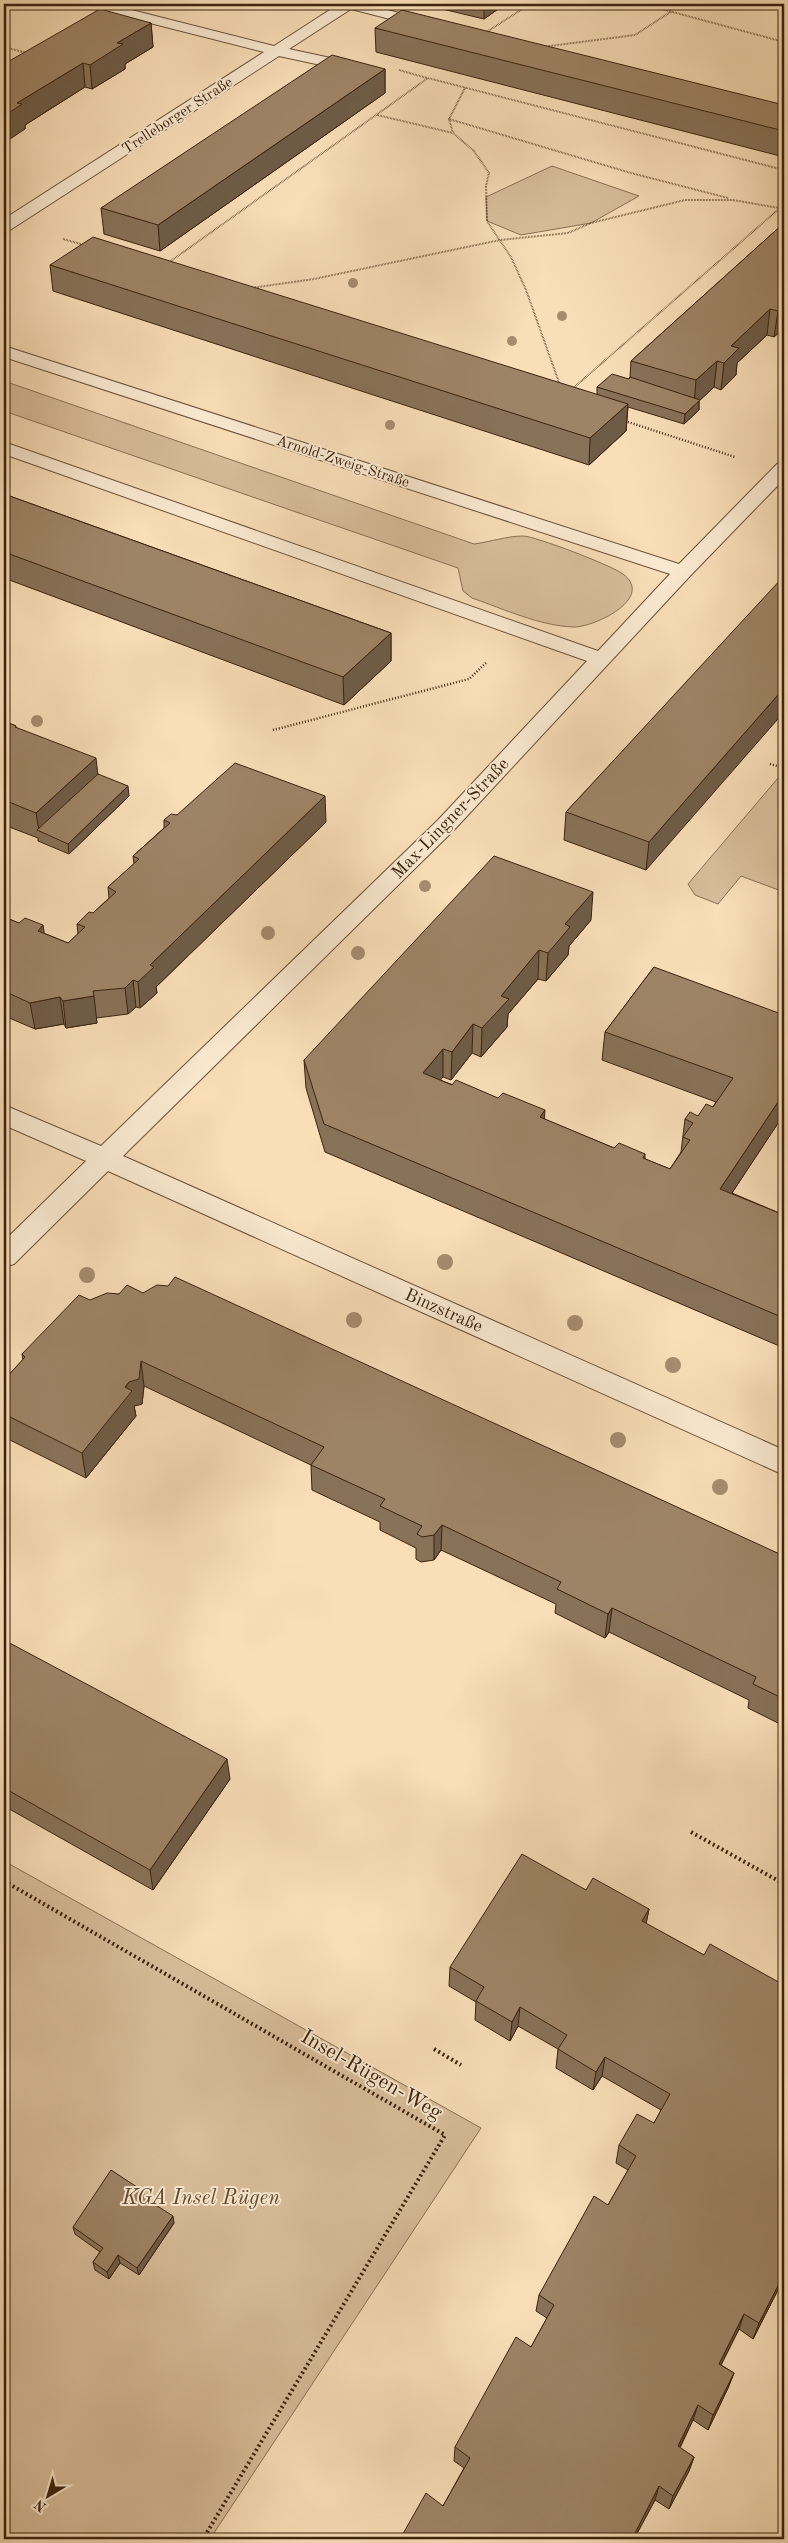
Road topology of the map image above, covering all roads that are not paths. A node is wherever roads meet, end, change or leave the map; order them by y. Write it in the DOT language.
graph roads {
  1 [pos="92,4"];
  2 [pos="349,4"];
  3 [pos="479,38"];
  4 [pos="277,51"];
  5 [pos="368,70"];
  6 [pos="4,226"];
  7 [pos="4,351"];
  8 [pos="4,448"];
  9 [pos="783,470"];
  10 [pos="683,572"];
  11 [pos="600,659"];
  12 [pos="4,1114"];
  13 [pos="104,1157"];
  14 [pos="4,1257"];
  15 [pos="784,1463"];
  1 -- 4 [label="street"];
  2 -- 3 [label="street"];
  2 -- 4 [label="street, Trelleborger Straße"];
  4 -- 5 [label="street"];
  4 -- 6 [label="street, Trelleborger Straße"];
  7 -- 10 [label="street, Arnold-Zweig-Straße"];
  8 -- 11 [label="street"];
  9 -- 10 [label="street, Max-Lingner-Straße"];
  10 -- 11 [label="street, Max-Lingner-Straße"];
  11 -- 13 [label="street, Max-Lingner-Straße"];
  12 -- 13 [label="street, Binzstraße"];
  13 -- 14 [label="street"];
  13 -- 15 [label="street, Binzstraße"];
}
